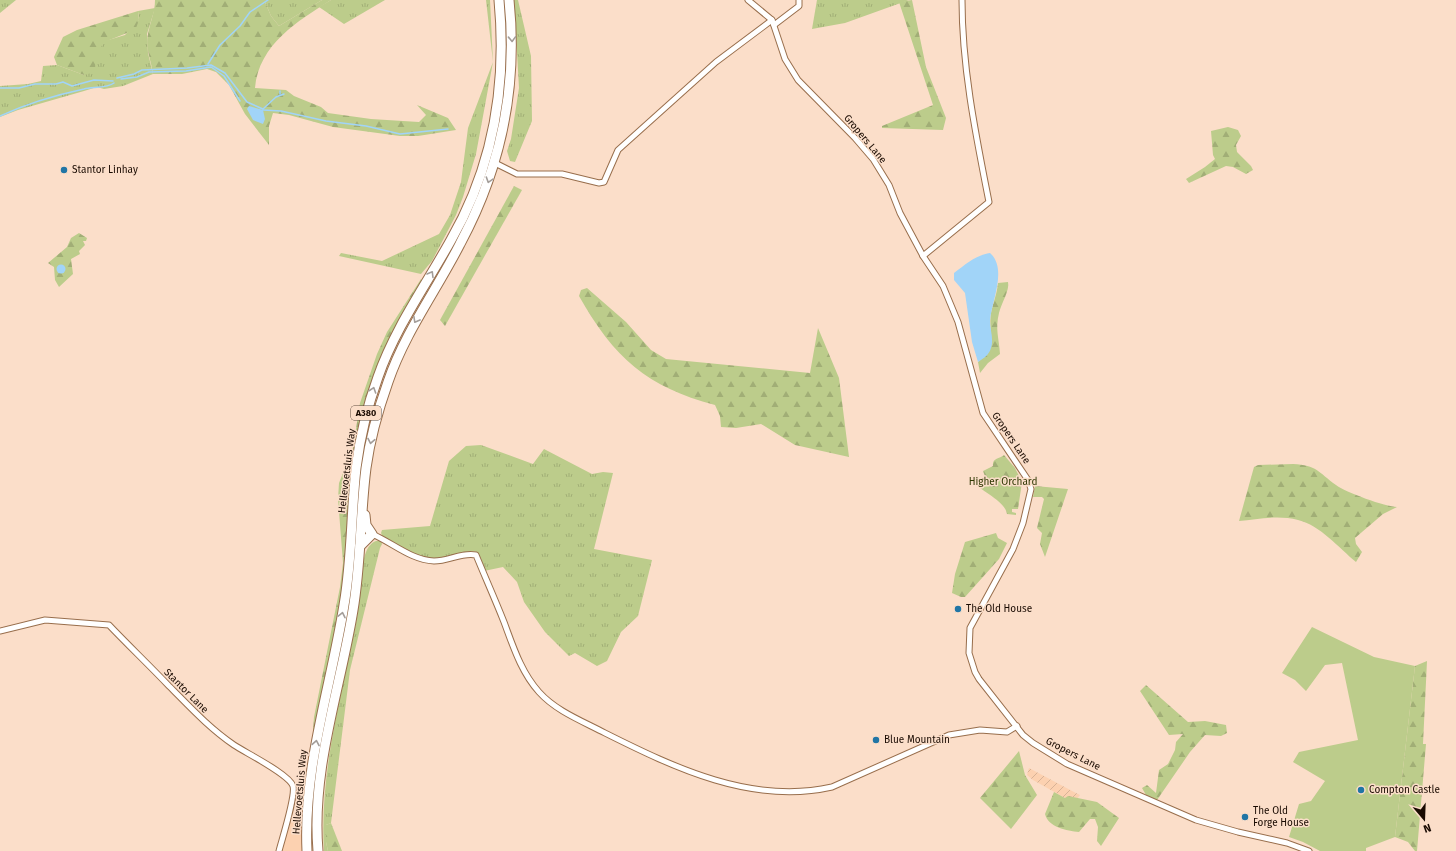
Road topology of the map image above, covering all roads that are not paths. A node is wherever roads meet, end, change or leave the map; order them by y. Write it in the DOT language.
graph roads {
  1 [pos="499,0"];
  2 [pos="509,0"];
  3 [pos="748,0"];
  4 [pos="799,0"];
  5 [pos="962,0"];
  6 [pos="772,20"];
  7 [pos="774,25"];
  8 [pos="495,163"];
  9 [pos="923,256"];
  10 [pos="362,502"];
  11 [pos="372,534"];
  12 [pos="360,546"];
  13 [pos="0,630"];
  14 [pos="1016,726"];
  15 [pos="279,851"];
  16 [pos="307,851"];
  17 [pos="318,851"];
  18 [pos="1309,851"];
  16 -- 1 [label="highway, Hellevoetsluis Way / A380, one-way"];
  2 -- 8 [label="highway, Hellevoetsluis Way / A380, one-way"];
  3 -- 6 [label="street, Gropers Lane"];
  4 -- 7 [label="street"];
  5 -- 9 [label="street"];
  6 -- 7 [label="street, Gropers Lane"];
  6 -- 8 [label="street"];
  7 -- 9 [label="street, Gropers Lane"];
  8 -- 10 [label="highway, Hellevoetsluis Way / A380, one-way"];
  9 -- 14 [label="street, Gropers Lane"];
  10 -- 11 [label="highway"];
  10 -- 12 [label="highway, Hellevoetsluis Way / A380"];
  11 -- 12 [label="highway"];
  11 -- 14 [label="street"];
  12 -- 17 [label="highway, Hellevoetsluis Way / A380"];
  13 -- 15 [label="street, Stantor Lane"];
  14 -- 18 [label="street, Gropers Lane"];
}
